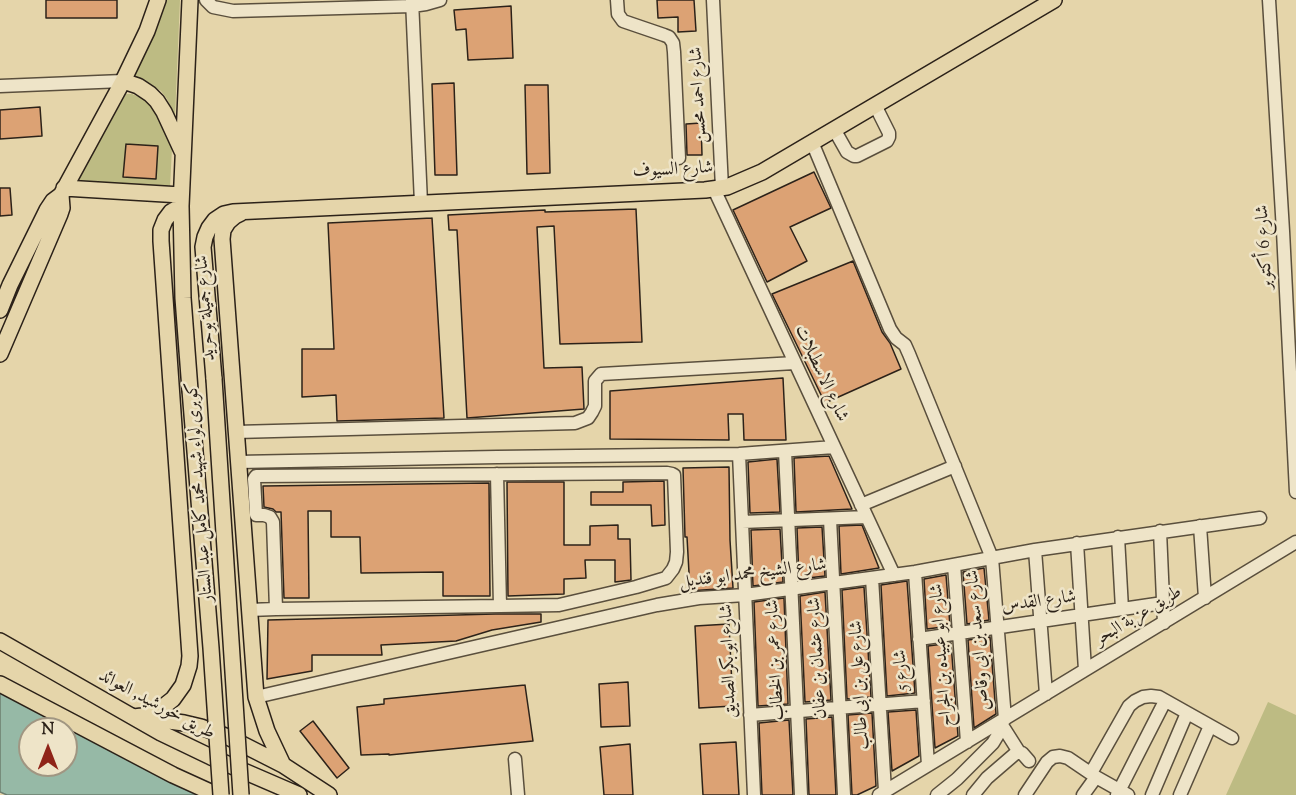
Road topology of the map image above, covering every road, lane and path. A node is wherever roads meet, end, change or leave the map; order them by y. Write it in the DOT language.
graph roads {
  1 [pos="158,0"];
  2 [pos="190,0"];
  3 [pos="206,0"];
  4 [pos="440,0"];
  5 [pos="617,0"];
  6 [pos="713,0"];
  7 [pos="1054,0"];
  8 [pos="1269,0"];
  9 [pos="412,3"];
  10 [pos="241,6"];
  11 [pos="123,81"];
  12 [pos="0,86"];
  13 [pos="875,105"];
  14 [pos="834,129"];
  15 [pos="812,142"];
  16 [pos="183,154"];
  17 [pos="679,158"];
  18 [pos="718,188"];
  19 [pos="62,192"];
  20 [pos="181,200"];
  21 [pos="421,203"];
  22 [pos="244,212"];
  23 [pos="1290,231"];
  24 [pos="5,285"];
  25 [pos="0,310"];
  26 [pos="0,354"];
  27 [pos="795,363"];
  28 [pos="1293,364"];
  29 [pos="236,432"];
  30 [pos="834,447"];
  31 [pos="785,451"];
  32 [pos="739,454"];
  33 [pos="238,462"];
  34 [pos="954,466"];
  35 [pos="497,474"];
  36 [pos="1296,487"];
  37 [pos="1296,492"];
  38 [pos="861,505"];
  39 [pos="867,517"];
  40 [pos="1260,518"];
  41 [pos="830,519"];
  42 [pos="788,520"];
  43 [pos="742,522"];
  44 [pos="1200,526"];
  45 [pos="1160,531"];
  46 [pos="1118,537"];
  47 [pos="1296,542"];
  48 [pos="1077,543"];
  49 [pos="1035,549"];
  50 [pos="992,558"];
  51 [pos="954,566"];
  52 [pos="915,572"];
  53 [pos="894,575"];
  54 [pos="872,578"];
  55 [pos="833,583"];
  56 [pos="792,589"];
  57 [pos="745,595"];
  58 [pos="1205,598"];
  59 [pos="1163,603"];
  60 [pos="500,606"];
  61 [pos="276,609"];
  62 [pos="1122,609"];
  63 [pos="249,610"];
  64 [pos="1081,615"];
  65 [pos="1040,621"];
  66 [pos="1164,623"];
  67 [pos="998,628"];
  68 [pos="959,633"];
  69 [pos="919,639"];
  70 [pos="0,641"];
  71 [pos="1085,670"];
  72 [pos="0,673"];
  73 [pos="7,688"];
  74 [pos="1046,694"];
  75 [pos="256,697"];
  76 [pos="924,701"];
  77 [pos="1165,701"];
  78 [pos="880,705"];
  79 [pos="839,708"];
  80 [pos="797,711"];
  81 [pos="1187,713"];
  82 [pos="750,715"];
  83 [pos="134,717"];
  84 [pos="1003,720"];
  85 [pos="1210,726"];
  86 [pos="1232,738"];
  87 [pos="967,742"];
  88 [pos="1019,752"];
  89 [pos="515,759"];
  90 [pos="1029,761"];
  91 [pos="284,765"];
  92 [pos="928,765"];
  93 [pos="1094,775"];
  94 [pos="882,793"];
  95 [pos="1122,794"];
  96 [pos="219,795"];
  97 [pos="241,795"];
  98 [pos="299,795"];
  99 [pos="329,795"];
  100 [pos="518,795"];
  101 [pos="754,795"];
  102 [pos="801,795"];
  103 [pos="844,795"];
  104 [pos="937,795"];
  105 [pos="973,795"];
  106 [pos="1025,795"];
  107 [pos="1083,795"];
  108 [pos="1152,795"];
  109 [pos="1180,795"];
  1 -- 11 [label="main road"];
  2 -- 16 [label="main road"];
  3 -- 10 [label="street"];
  4 -- 9 [label="street"];
  5 -- 17 [label="street"];
  6 -- 18 [label="street, شارع احمد محسن"];
  7 -- 13 [label="main road, شارع السيوف"];
  8 -- 23 [label="street, شارع 6 أكتوبر"];
  9 -- 10 [label="street"];
  9 -- 21 [label="street"];
  11 -- 12 [label="street"];
  11 -- 16 [label="main road"];
  11 -- 19 [label="main road"];
  13 -- 14 [label="main road, شارع السيوف"];
  13 -- 14 [label="street"];
  14 -- 15 [label="main road, شارع السيوف"];
  15 -- 18 [label="main road, شارع السيوف"];
  15 -- 34 [label="street, شارع سعد بن ابى وقاص"];
  16 -- 20 [label="main road"];
  18 -- 21 [label="main road, شارع السيوف"];
  18 -- 27 [label="street, شارع الاسطبلات"];
  19 -- 20 [label="main road"];
  19 -- 24 [label="main road"];
  19 -- 26 [label="main road"];
  20 -- 83 [label="main road"];
  20 -- 96 [label="main road, كوبرى لواء شهيد محمد كامل عبد الستار, bridge"];
  21 -- 22 [label="main road, شارع السيوف"];
  22 -- 29 [label="main road, شارع جميلة بوحريد"];
  22 -- 97 [label="main road, كوبرى لواء شهيد محمد كامل عبد الستار, bridge"];
  23 -- 28 [label="street, شارع 6 أكتوبر"];
  24 -- 25 [label="main road"];
  27 -- 29 [label="street"];
  27 -- 30 [label="street, شارع الاسطبلات"];
  28 -- 36 [label="street, شارع 6 أكتوبر"];
  29 -- 33 [label="main road, شارع جميلة بوحريد"];
  30 -- 31 [label="street"];
  30 -- 38 [label="street, شارع الاسطبلات"];
  31 -- 32 [label="street"];
  31 -- 42 [label="street, شارع عمر بن الخطاب"];
  32 -- 33 [label="street"];
  32 -- 43 [label="street, شارع ابو بكر الصديق"];
  33 -- 63 [label="main road, شارع جميلة بوحريد"];
  34 -- 38 [label="street"];
  34 -- 50 [label="street, شارع سعد بن ابى وقاص"];
  35 -- 60 [label="street"];
  35 -- 60 [label="street"];
  35 -- 61 [label="street"];
  36 -- 37 [label="street, شارع 6 أكتوبر"];
  38 -- 39 [label="street, شارع الاسطبلات"];
  39 -- 41 [label="street"];
  39 -- 53 [label="street, شارع الاسطبلات"];
  40 -- 44 [label="street, شارع الشيخ محمد ابو قنديل"];
  41 -- 42 [label="street"];
  41 -- 55 [label="street, شارع عثمان بن عفان"];
  42 -- 43 [label="street"];
  42 -- 56 [label="street, شارع عمر بن الخطاب"];
  43 -- 57 [label="street, شارع ابو بكر الصديق"];
  44 -- 45 [label="street, شارع الشيخ محمد ابو قنديل"];
  44 -- 58 [label="street"];
  45 -- 46 [label="street, شارع الشيخ محمد ابو قنديل"];
  45 -- 59 [label="street"];
  46 -- 48 [label="street, شارع الشيخ محمد ابو قنديل"];
  46 -- 62 [label="street"];
  47 -- 58 [label="street, طريق عزبة البحر"];
  48 -- 49 [label="street, شارع الشيخ محمد ابو قنديل"];
  48 -- 64 [label="street"];
  49 -- 50 [label="street, شارع الشيخ محمد ابو قنديل"];
  49 -- 65 [label="street"];
  50 -- 51 [label="street, شارع الشيخ محمد ابو قنديل"];
  50 -- 67 [label="street, شارع سعد بن ابى وقاص"];
  51 -- 52 [label="street, شارع الشيخ محمد ابو قنديل"];
  51 -- 68 [label="street, شارع ابو عبيده بن الجراح"];
  52 -- 53 [label="street, شارع الشيخ محمد ابو قنديل"];
  52 -- 69 [label="street, شارع 5"];
  53 -- 54 [label="street, شارع الشيخ محمد ابو قنديل"];
  54 -- 55 [label="street, شارع الشيخ محمد ابو قنديل"];
  54 -- 78 [label="street, شارع على بن ابى طالب"];
  55 -- 56 [label="street, شارع الشيخ محمد ابو قنديل"];
  55 -- 79 [label="street, شارع عثمان بن عفان"];
  56 -- 57 [label="street, شارع الشيخ محمد ابو قنديل"];
  56 -- 80 [label="street, شارع عمر بن الخطاب"];
  57 -- 75 [label="street, شارع الشيخ محمد ابو قنديل"];
  57 -- 82 [label="street, شارع ابو بكر الصديق"];
  58 -- 66 [label="street, طريق عزبة البحر"];
  59 -- 62 [label="street, شارع القدس"];
  59 -- 66 [label="street"];
  60 -- 61 [label="street"];
  61 -- 63 [label="street"];
  62 -- 64 [label="street, شارع القدس"];
  63 -- 75 [label="main road, شارع جميلة بوحريد"];
  64 -- 65 [label="street, شارع القدس"];
  64 -- 71 [label="street"];
  65 -- 67 [label="street, شارع القدس"];
  65 -- 74 [label="street"];
  66 -- 71 [label="street, طريق عزبة البحر"];
  67 -- 68 [label="street, شارع القدس"];
  67 -- 84 [label="street, شارع سعد بن ابى وقاص"];
  68 -- 69 [label="street, شارع القدس"];
  68 -- 87 [label="street, شارع ابو عبيده بن الجراح"];
  69 -- 76 [label="street, شارع 5"];
  70 -- 83 [label="main road, طريق خورشيد, العوائد"];
  71 -- 74 [label="street, طريق عزبة البحر"];
  72 -- 73 [label="main road"];
  73 -- 96 [label="main road"];
  74 -- 84 [label="street, طريق عزبة البحر"];
  75 -- 91 [label="main road, شارع جميلة بوحريد"];
  76 -- 78 [label="street"];
  76 -- 92 [label="street, شارع 5"];
  77 -- 81 [label="street"];
  77 -- 93 [label="street"];
  77 -- 95 [label="street"];
  78 -- 79 [label="street"];
  78 -- 94 [label="street, شارع على بن ابى طالب"];
  79 -- 80 [label="street"];
  79 -- 103 [label="street, شارع عثمان بن عفان"];
  80 -- 82 [label="street"];
  80 -- 102 [label="street, شارع عمر بن الخطاب"];
  81 -- 85 [label="street"];
  81 -- 108 [label="street"];
  82 -- 101 [label="street, شارع ابو بكر الصديق"];
  83 -- 91 [label="main road"];
  83 -- 98 [label="main road, طريق خورشيد, العوائد"];
  84 -- 87 [label="street, طريق عزبة البحر"];
  84 -- 88 [label="street"];
  84 -- 104 [label="street"];
  85 -- 86 [label="street"];
  85 -- 109 [label="street"];
  87 -- 92 [label="street, طريق عزبة البحر"];
  88 -- 90 [label="street"];
  88 -- 105 [label="street"];
  89 -- 100 [label="street"];
  91 -- 99 [label="main road"];
  92 -- 94 [label="street, طريق عزبة البحر"];
  93 -- 95 [label="street"];
  93 -- 106 [label="street"];
  93 -- 107 [label="street"];
}
